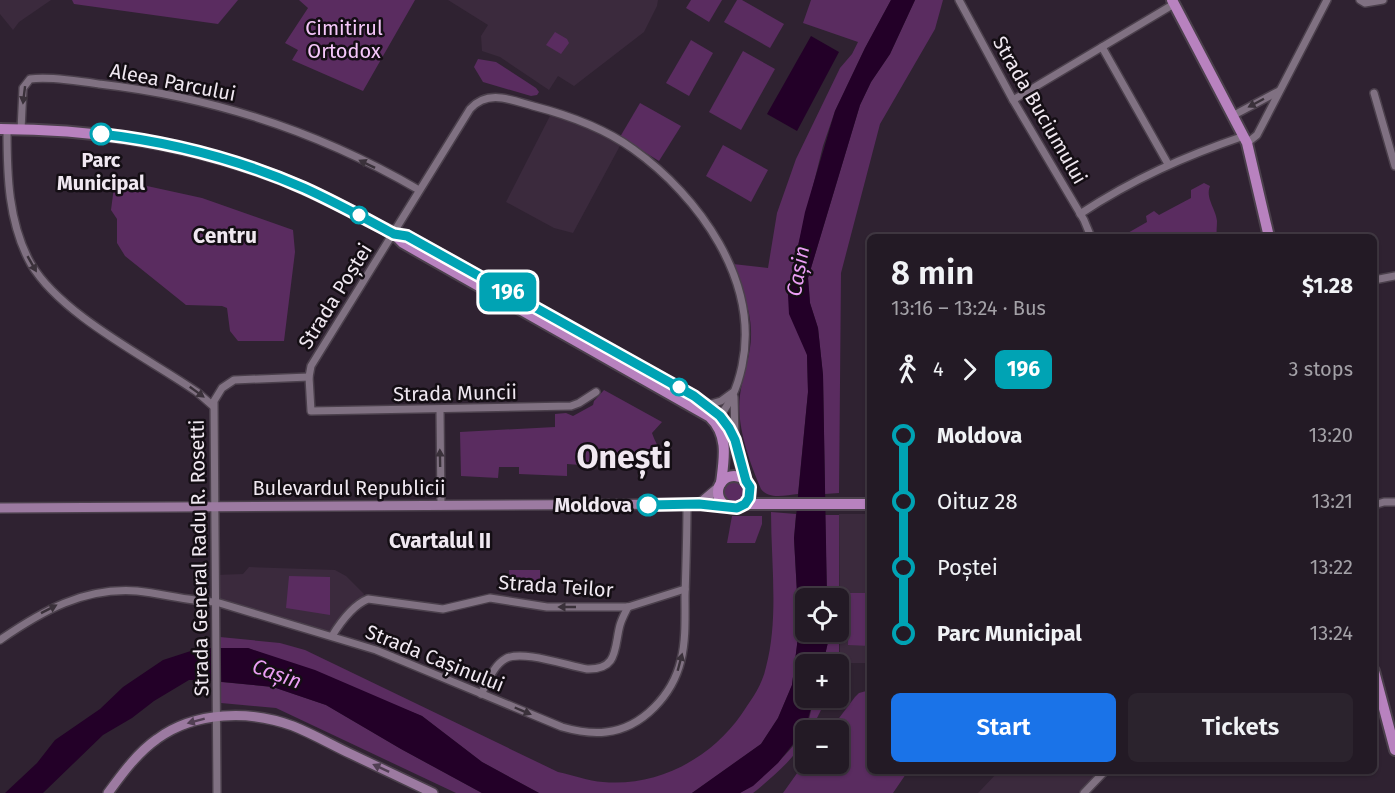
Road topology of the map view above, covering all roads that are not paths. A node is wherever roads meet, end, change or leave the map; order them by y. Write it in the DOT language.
graph roads {
  1 [pos="959,0"];
  2 [pos="1327,0"];
  3 [pos="1360,0"];
  4 [pos="1383,0"];
  5 [pos="1173,1"];
  6 [pos="1102,47"];
  7 [pos="1279,91"];
  8 [pos="1374,93"];
  9 [pos="1013,100"];
  10 [pos="1234,115"];
  11 [pos="4,129"];
  12 [pos="21,130"];
  13 [pos="1246,139"];
  14 [pos="1168,164"];
  15 [pos="1395,165"];
  16 [pos="419,190"];
  17 [pos="1080,214"];
  18 [pos="394,234"];
  19 [pos="1090,234"];
  20 [pos="1268,234"];
  21 [pos="1395,276"];
  22 [pos="1377,279"];
  23 [pos="309,377"];
  24 [pos="734,391"];
  25 [pos="596,392"];
  26 [pos="691,400"];
  27 [pos="707,405"];
  28 [pos="213,406"];
  29 [pos="440,410"];
  30 [pos="311,411"];
  31 [pos="718,419"];
  32 [pos="735,440"];
  33 [pos="748,484"];
  34 [pos="720,485"];
  35 [pos="1377,500"];
  36 [pos="1383,502"];
  37 [pos="1395,502"];
  38 [pos="687,504"];
  39 [pos="699,504"];
  40 [pos="745,504"];
  41 [pos="774,504"];
  42 [pos="867,504"];
  43 [pos="1377,504"];
  44 [pos="441,506"];
  45 [pos="214,507"];
  46 [pos="729,507"];
  47 [pos="0,508"];
  48 [pos="686,589"];
  49 [pos="216,602"];
  50 [pos="628,607"];
  51 [pos="332,636"];
  52 [pos="0,640"];
  53 [pos="1377,682"];
  54 [pos="481,694"];
  55 [pos="218,717"];
  56 [pos="1395,750"];
  57 [pos="1102,774"];
  58 [pos="431,792"];
  59 [pos="108,793"];
  60 [pos="217,793"];
  61 [pos="1084,793"];
  1 -- 9 [label="street, Strada Buciumului"];
  2 -- 7 [label="street"];
  3 -- 4 [label="street"];
  5 -- 6 [label="street"];
  5 -- 10 [label="main road"];
  6 -- 9 [label="street"];
  6 -- 14 [label="street"];
  7 -- 10 [label="street, one-way"];
  7 -- 13 [label="street"];
  8 -- 15 [label="street"];
  9 -- 17 [label="street, Strada Buciumului"];
  10 -- 13 [label="main road"];
  11 -- 12 [label="main road"];
  11 -- 28 [label="street, Strada General Radu R. Rosetti, one-way"];
  16 -- 12 [label="street, Aleea Parcului, one-way"];
  12 -- 18 [label="main road"];
  13 -- 14 [label="street"];
  13 -- 20 [label="main road"];
  14 -- 17 [label="street"];
  16 -- 18 [label="street, Strada Poștei"];
  16 -- 24 [label="street, Strada Poștei"];
  17 -- 19 [label="street, Strada Buciumului"];
  18 -- 23 [label="street, Strada Poștei"];
  18 -- 26 [label="main road"];
  21 -- 22 [label="street"];
  23 -- 28 [label="street, Strada Poștei"];
  23 -- 30 [label="street, Strada Poștei"];
  24 -- 27 [label="street"];
  24 -- 31 [label="street"];
  24 -- 32 [label="street"];
  25 -- 29 [label="street, Strada Muncii"];
  26 -- 27 [label="main road"];
  26 -- 31 [label="main road"];
  27 -- 31 [label="main road"];
  28 -- 45 [label="street, Strada General Radu R. Rosetti"];
  29 -- 30 [label="street, Strada Muncii"];
  44 -- 29 [label="street, one-way"];
  31 -- 32 [label="main road"];
  31 -- 34 [label="main road"];
  32 -- 33 [label="main road"];
  33 -- 34 [label="main road"];
  33 -- 40 [label="main road"];
  33 -- 41 [label="main road"];
  34 -- 39 [label="street"];
  34 -- 46 [label="main road"];
  35 -- 36 [label="street"];
  36 -- 37 [label="street"];
  36 -- 43 [label="street"];
  38 -- 39 [label="street, Bulevardul Republicii"];
  38 -- 44 [label="street, Bulevardul Republicii"];
  38 -- 48 [label="street, Strada Cașinului"];
  39 -- 46 [label="street, Bulevardul Republicii"];
  40 -- 41 [label="main road"];
  40 -- 46 [label="main road"];
  41 -- 42 [label="main road"];
  44 -- 45 [label="street, Bulevardul Republicii"];
  45 -- 47 [label="street, Bulevardul Republicii"];
  45 -- 49 [label="street, Strada General Radu R. Rosetti"];
  48 -- 50 [label="street, Strada Teilor"];
  54 -- 48 [label="street, Strada Cașinului, one-way"];
  49 -- 51 [label="street, Strada Cașinului"];
  52 -- 49 [label="street, Strada Cașinului, one-way"];
  49 -- 55 [label="street, Strada General Radu R. Rosetti"];
  50 -- 51 [label="street, Strada Teilor, one-way"];
  50 -- 54 [label="street"];
  51 -- 54 [label="street, Strada Cașinului"];
  53 -- 56 [label="main road"];
  58 -- 55 [label="street, one-way"];
  55 -- 59 [label="street, one-way"];
  55 -- 60 [label="street, Strada General Radu R. Rosetti"];
  57 -- 61 [label="street"];
}
